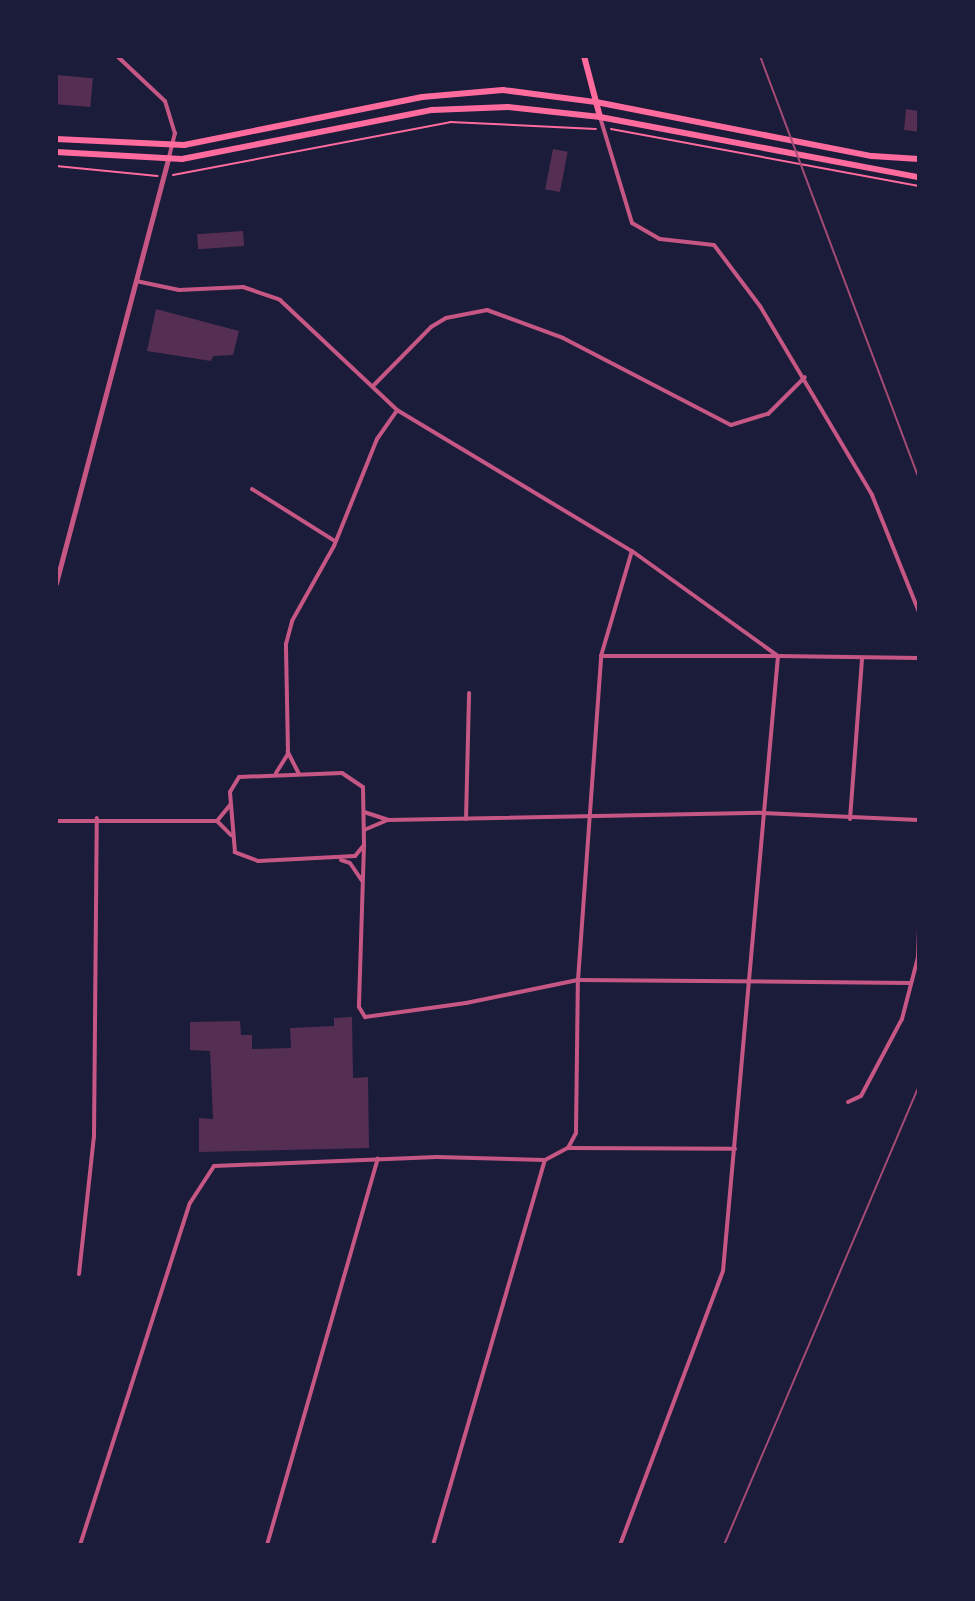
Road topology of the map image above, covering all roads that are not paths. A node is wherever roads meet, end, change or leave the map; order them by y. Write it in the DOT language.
graph roads {
  1 [pos="117,56"];
  2 [pos="584,56"];
  3 [pos="596,102"];
  4 [pos="600,117"];
  5 [pos="56,139"];
  6 [pos="172,146"];
  7 [pos="56,152"];
  8 [pos="919,159"];
  9 [pos="168,160"];
  10 [pos="919,177"];
  11 [pos="134,280"];
  12 [pos="805,377"];
  13 [pos="373,386"];
  14 [pos="397,410"];
  15 [pos="252,489"];
  16 [pos="335,541"];
  17 [pos="632,551"];
  18 [pos="56,583"];
  19 [pos="919,612"];
  20 [pos="601,656"];
  21 [pos="778,656"];
  22 [pos="919,658"];
  23 [pos="862,659"];
  24 [pos="469,693"];
  25 [pos="288,752"];
  26 [pos="274,774"];
  27 [pos="299,774"];
  28 [pos="230,805"];
  29 [pos="364,812"];
  30 [pos="762,813"];
  31 [pos="589,816"];
  32 [pos="97,818"];
  33 [pos="466,819"];
  34 [pos="850,819"];
  35 [pos="388,820"];
  36 [pos="919,820"];
  37 [pos="56,821"];
  38 [pos="217,821"];
  39 [pos="364,830"];
  40 [pos="231,835"];
  41 [pos="364,845"];
  42 [pos="339,860"];
  43 [pos="363,883"];
  44 [pos="919,930"];
  45 [pos="748,978"];
  46 [pos="578,980"];
  47 [pos="911,983"];
  48 [pos="848,1102"];
  49 [pos="568,1148"];
  50 [pos="735,1149"];
  51 [pos="378,1159"];
  52 [pos="545,1160"];
  53 [pos="79,1274"];
  54 [pos="80,1545"];
  55 [pos="267,1545"];
  56 [pos="433,1545"];
  57 [pos="620,1545"];
  1 -- 6 [label="street"];
  2 -- 3 [label="main road"];
  3 -- 4 [label="main road"];
  3 -- 6 [label="main road"];
  3 -- 8 [label="main road"];
  4 -- 9 [label="main road"];
  4 -- 10 [label="main road"];
  4 -- 12 [label="street"];
  5 -- 6 [label="main road"];
  6 -- 9 [label="street"];
  7 -- 9 [label="main road"];
  9 -- 11 [label="street"];
  11 -- 13 [label="street"];
  11 -- 18 [label="street"];
  12 -- 13 [label="street"];
  12 -- 19 [label="street"];
  13 -- 14 [label="street"];
  14 -- 16 [label="street"];
  14 -- 17 [label="street"];
  15 -- 16 [label="street"];
  16 -- 25 [label="street"];
  17 -- 20 [label="street"];
  17 -- 21 [label="street"];
  20 -- 21 [label="street"];
  20 -- 31 [label="street"];
  21 -- 23 [label="street"];
  21 -- 30 [label="street"];
  22 -- 23 [label="street"];
  23 -- 34 [label="street"];
  24 -- 33 [label="street"];
  25 -- 26 [label="street"];
  25 -- 27 [label="street"];
  26 -- 27 [label="street"];
  26 -- 28 [label="street"];
  27 -- 29 [label="street"];
  28 -- 38 [label="street"];
  28 -- 40 [label="street"];
  29 -- 35 [label="street"];
  29 -- 39 [label="street"];
  30 -- 31 [label="street"];
  30 -- 34 [label="street"];
  30 -- 45 [label="street"];
  31 -- 33 [label="street"];
  31 -- 46 [label="street"];
  32 -- 37 [label="street"];
  32 -- 38 [label="street"];
  32 -- 53 [label="street"];
  33 -- 35 [label="street"];
  34 -- 36 [label="street"];
  35 -- 39 [label="street"];
  38 -- 40 [label="street"];
  39 -- 41 [label="street"];
  40 -- 42 [label="street"];
  41 -- 42 [label="street"];
  41 -- 43 [label="street"];
  42 -- 43 [label="street"];
  43 -- 46 [label="street"];
  44 -- 47 [label="street"];
  45 -- 46 [label="street"];
  45 -- 47 [label="street"];
  45 -- 50 [label="street"];
  46 -- 49 [label="street"];
  47 -- 48 [label="street"];
  49 -- 50 [label="street"];
  49 -- 52 [label="street"];
  50 -- 57 [label="street"];
  51 -- 52 [label="street"];
  51 -- 54 [label="street"];
  51 -- 55 [label="street"];
  52 -- 56 [label="street"];
}
